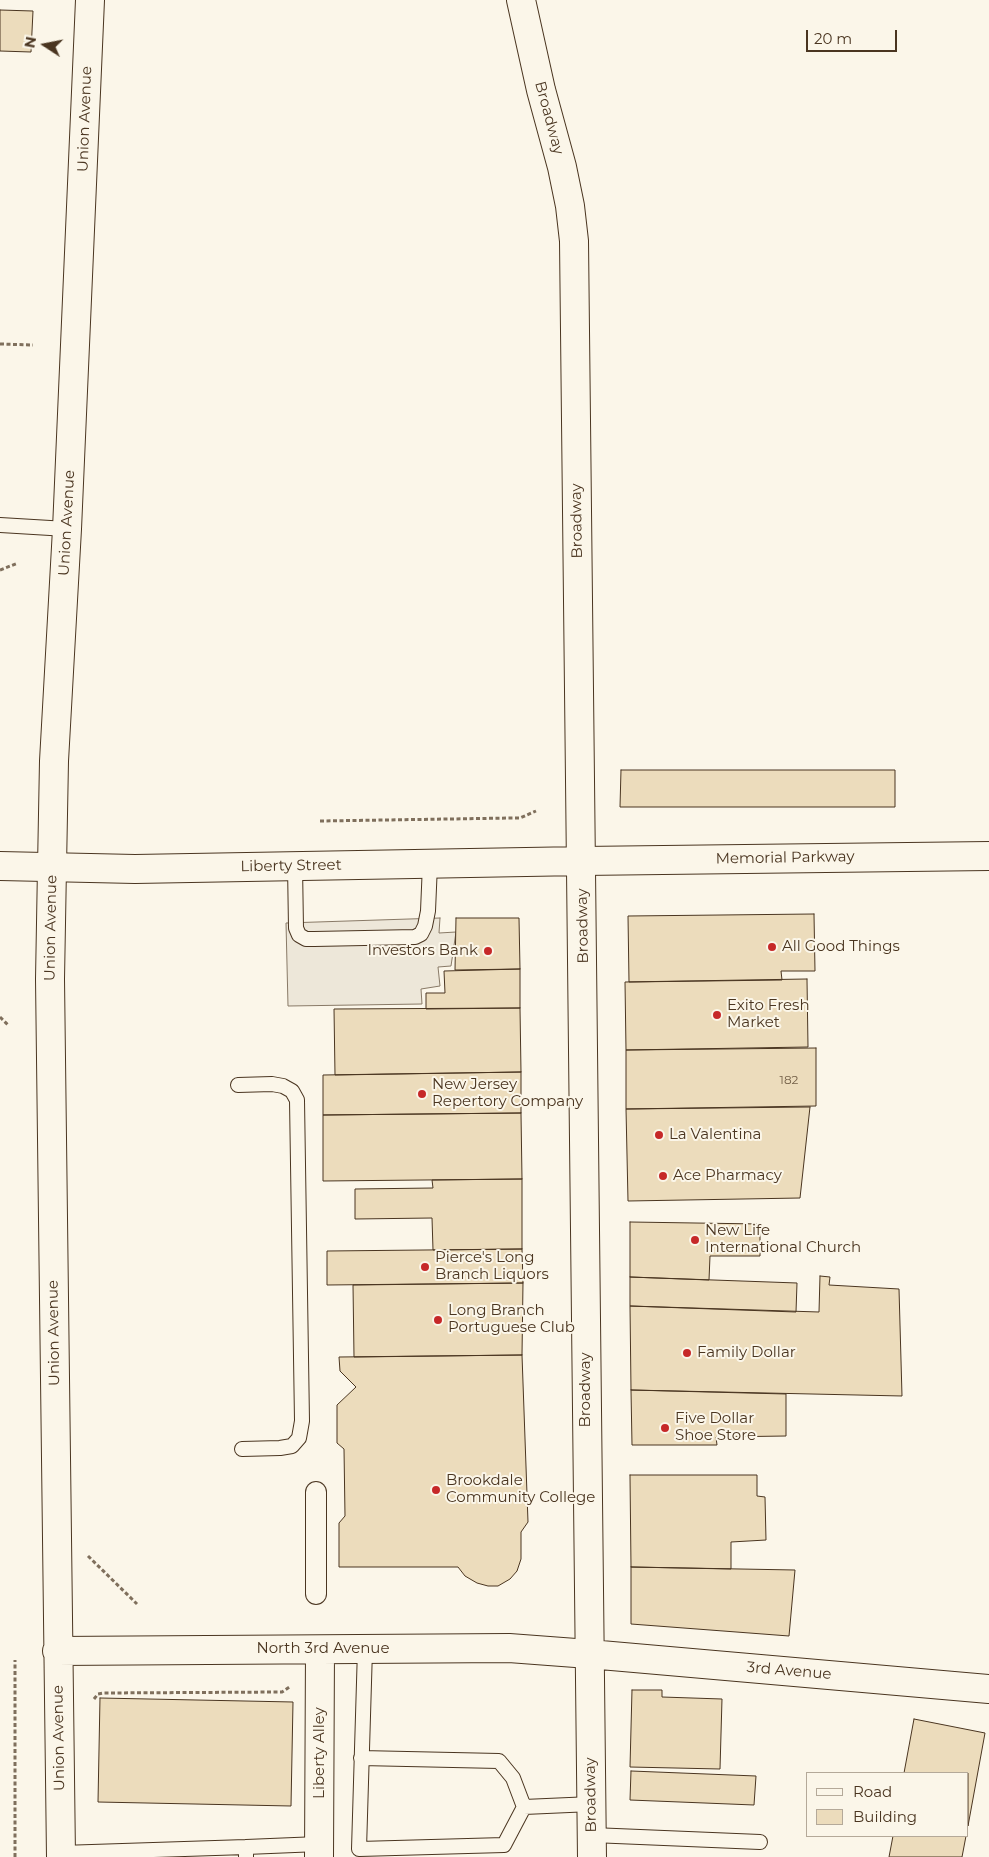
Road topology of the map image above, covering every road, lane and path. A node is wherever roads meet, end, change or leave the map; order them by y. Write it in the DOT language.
graph roads {
  1 [pos="90,0"];
  2 [pos="521,0"];
  3 [pos="0,344"];
  4 [pos="33,345"];
  5 [pos="0,525"];
  6 [pos="67,529"];
  7 [pos="18,563"];
  8 [pos="0,570"];
  9 [pos="536,811"];
  10 [pos="320,821"];
  11 [pos="989,856"];
  12 [pos="582,861"];
  13 [pos="430,864"];
  14 [pos="0,866"];
  15 [pos="295,866"];
  16 [pos="52,867"];
  17 [pos="0,1017"];
  18 [pos="9,1026"];
  19 [pos="238,1085"];
  20 [pos="242,1449"];
  21 [pos="316,1492"];
  22 [pos="81,1550"];
  23 [pos="316,1594"];
  24 [pos="137,1604"];
  25 [pos="365,1649"];
  26 [pos="320,1650"];
  27 [pos="57,1651"];
  28 [pos="589,1654"];
  29 [pos="15,1660"];
  30 [pos="292,1686"];
  31 [pos="989,1689"];
  32 [pos="94,1699"];
  33 [pos="362,1758"];
  34 [pos="592,1804"];
  35 [pos="524,1807"];
  36 [pos="760,1842"];
  37 [pos="592,1846"];
  38 [pos="319,1850"];
  39 [pos="246,1852"];
  40 [pos="361,1853"];
  41 [pos="156,1854"];
  42 [pos="61,1855"];
  43 [pos="15,1857"];
  1 -- 6 [label="street, Union Avenue"];
  2 -- 12 [label="street, Broadway"];
  3 -- 4 [label="path"];
  5 -- 6 [label="lane"];
  6 -- 16 [label="street, Union Avenue"];
  7 -- 8 [label="path"];
  9 -- 10 [label="path"];
  11 -- 12 [label="street, Memorial Parkway"];
  12 -- 13 [label="street, Liberty Street"];
  12 -- 28 [label="street, Broadway"];
  13 -- 15 [label="street, Liberty Street"];
  13 -- 15 [label="lane"];
  14 -- 16 [label="street, Liberty Street"];
  15 -- 16 [label="street, Liberty Street"];
  16 -- 27 [label="street, Union Avenue"];
  17 -- 18 [label="path"];
  19 -- 20 [label="lane"];
  21 -- 23 [label="street"];
  22 -- 24 [label="path"];
  25 -- 26 [label="street, North 3rd Avenue"];
  25 -- 28 [label="street, North 3rd Avenue"];
  25 -- 33 [label="lane"];
  26 -- 27 [label="street, North 3rd Avenue"];
  26 -- 38 [label="street, Liberty Alley"];
  27 -- 42 [label="street, Union Avenue"];
  28 -- 31 [label="street, 3rd Avenue"];
  28 -- 34 [label="street, Broadway"];
  29 -- 43 [label="path"];
  30 -- 32 [label="path"];
  33 -- 35 [label="lane"];
  33 -- 40 [label="lane"];
  34 -- 35 [label="lane"];
  34 -- 37 [label="street, Broadway"];
  35 -- 40 [label="lane"];
  36 -- 37 [label="lane"];
  38 -- 39 [label="lane"];
  39 -- 41 [label="lane"];
  41 -- 42 [label="lane"];
}
